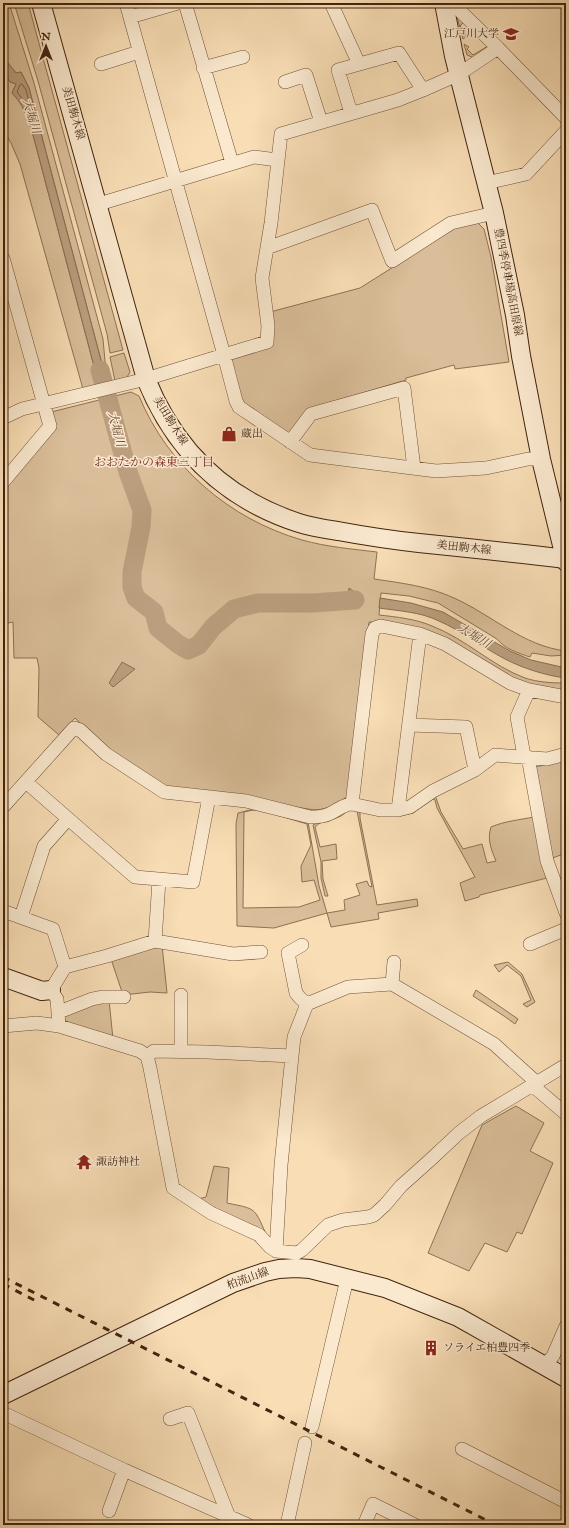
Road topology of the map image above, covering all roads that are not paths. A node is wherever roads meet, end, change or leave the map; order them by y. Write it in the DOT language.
graph roads {
  1 [pos="41,3"];
  2 [pos="126,3"];
  3 [pos="178,3"];
  4 [pos="185,3"];
  5 [pos="331,3"];
  6 [pos="445,4"];
  7 [pos="130,17"];
  8 [pos="498,48"];
  9 [pos="139,52"];
  10 [pos="243,57"];
  11 [pos="101,64"];
  12 [pos="359,64"];
  13 [pos="203,68"];
  14 [pos="459,74"];
  15 [pos="285,82"];
  16 [pos="423,90"];
  17 [pos="351,113"];
  18 [pos="566,118"];
  19 [pos="321,122"];
  20 [pos="566,131"];
  21 [pos="278,160"];
  22 [pos="232,163"];
  23 [pos="175,181"];
  24 [pos="486,184"];
  25 [pos="99,204"];
  26 [pos="494,213"];
  27 [pos="267,248"];
  28 [pos="3,258"];
  29 [pos="224,355"];
  30 [pos="146,379"];
  31 [pos="44,404"];
  32 [pos="3,418"];
  33 [pos="290,442"];
  34 [pos="541,459"];
  35 [pos="414,468"];
  36 [pos="3,482"];
  37 [pos="566,560"];
  38 [pos="420,634"];
  39 [pos="529,690"];
  40 [pos="566,697"];
  41 [pos="409,725"];
  42 [pos="566,754"];
  43 [pos="526,756"];
  44 [pos="475,770"];
  45 [pos="26,782"];
  46 [pos="209,797"];
  47 [pos="352,804"];
  48 [pos="3,807"];
  49 [pos="398,810"];
  50 [pos="68,819"];
  51 [pos="158,880"];
  52 [pos="3,911"];
  53 [pos="566,914"];
  54 [pos="21,917"];
  55 [pos="566,929"];
  56 [pos="155,941"];
  57 [pos="530,944"];
  58 [pos="302,945"];
  59 [pos="261,952"];
  60 [pos="394,962"];
  61 [pos="65,967"];
  62 [pos="3,977"];
  63 [pos="392,984"];
  64 [pos="51,990"];
  65 [pos="181,995"];
  66 [pos="124,997"];
  67 [pos="307,1004"];
  68 [pos="59,1012"];
  69 [pos="3,1026"];
  70 [pos="59,1026"];
  71 [pos="181,1051"];
  72 [pos="147,1056"];
  73 [pos="292,1056"];
  74 [pos="566,1065"];
  75 [pos="534,1084"];
  76 [pos="566,1114"];
  77 [pos="276,1251"];
  78 [pos="297,1261"];
  79 [pos="347,1279"];
  80 [pos="566,1326"];
  81 [pos="544,1366"];
  82 [pos="566,1378"];
  83 [pos="3,1395"];
  84 [pos="3,1414"];
  85 [pos="170,1419"];
  86 [pos="312,1427"];
  87 [pos="306,1443"];
  88 [pos="462,1450"];
  89 [pos="124,1470"];
  90 [pos="566,1502"];
  91 [pos="109,1511"];
  92 [pos="229,1517"];
  93 [pos="248,1525"];
  94 [pos="287,1525"];
  95 [pos="364,1525"];
  96 [pos="414,1525"];
  1 -- 25 [label="main road, 美田駒木線"];
  2 -- 7 [label="street"];
  3 -- 7 [label="street"];
  4 -- 13 [label="street"];
  5 -- 12 [label="street"];
  6 -- 8 [label="street"];
  6 -- 14 [label="main road, 豊四季停車場高田原線"];
  7 -- 9 [label="street"];
  8 -- 14 [label="street"];
  8 -- 18 [label="street"];
  9 -- 11 [label="street"];
  9 -- 23 [label="street"];
  10 -- 13 [label="street"];
  12 -- 16 [label="street"];
  12 -- 17 [label="street"];
  13 -- 22 [label="street"];
  14 -- 16 [label="street"];
  14 -- 24 [label="main road, 豊四季停車場高田原線"];
  15 -- 19 [label="street"];
  16 -- 17 [label="street"];
  17 -- 19 [label="street"];
  19 -- 21 [label="street"];
  20 -- 24 [label="street"];
  21 -- 22 [label="street"];
  21 -- 27 [label="street"];
  22 -- 23 [label="street"];
  23 -- 25 [label="street"];
  23 -- 29 [label="street"];
  24 -- 26 [label="main road, 豊四季停車場高田原線"];
  25 -- 30 [label="main road, 美田駒木線"];
  26 -- 27 [label="street"];
  26 -- 34 [label="main road, 豊四季停車場高田原線"];
  27 -- 29 [label="street"];
  28 -- 31 [label="street"];
  29 -- 30 [label="street"];
  29 -- 33 [label="street"];
  30 -- 31 [label="street"];
  30 -- 37 [label="main road, 美田駒木線"];
  31 -- 32 [label="street"];
  31 -- 36 [label="street"];
  33 -- 35 [label="street"];
  33 -- 35 [label="street"];
  34 -- 35 [label="street"];
  34 -- 37 [label="main road, 豊四季停車場高田原線"];
  38 -- 39 [label="street"];
  38 -- 41 [label="street"];
  38 -- 47 [label="street"];
  39 -- 40 [label="street"];
  39 -- 43 [label="street"];
  41 -- 44 [label="street"];
  41 -- 49 [label="street"];
  42 -- 43 [label="street"];
  43 -- 44 [label="street"];
  43 -- 53 [label="street"];
  44 -- 49 [label="street"];
  45 -- 46 [label="street"];
  45 -- 48 [label="street"];
  45 -- 50 [label="street"];
  46 -- 47 [label="street"];
  46 -- 51 [label="street"];
  47 -- 49 [label="street"];
  50 -- 51 [label="street"];
  50 -- 54 [label="street"];
  51 -- 56 [label="street"];
  52 -- 54 [label="street"];
  54 -- 61 [label="street"];
  55 -- 57 [label="street"];
  56 -- 59 [label="street"];
  56 -- 61 [label="street"];
  58 -- 67 [label="street"];
  60 -- 63 [label="street"];
  61 -- 64 [label="street"];
  62 -- 64 [label="main road"];
  63 -- 67 [label="street"];
  63 -- 75 [label="street"];
  64 -- 68 [label="street"];
  65 -- 71 [label="street"];
  66 -- 68 [label="street"];
  67 -- 73 [label="street"];
  68 -- 70 [label="street"];
  69 -- 70 [label="street"];
  70 -- 72 [label="street"];
  71 -- 72 [label="street"];
  71 -- 73 [label="street"];
  72 -- 77 [label="street"];
  73 -- 77 [label="street"];
  74 -- 75 [label="street"];
  75 -- 76 [label="street"];
  75 -- 78 [label="street"];
  77 -- 78 [label="street"];
  78 -- 79 [label="main road, 柏流山線"];
  78 -- 83 [label="main road, 柏流山線"];
  79 -- 81 [label="main road, 柏流山線"];
  79 -- 86 [label="street"];
  80 -- 81 [label="street"];
  81 -- 82 [label="main road, 柏流山線"];
  84 -- 89 [label="street"];
  85 -- 92 [label="street"];
  87 -- 94 [label="street"];
  88 -- 90 [label="street"];
  89 -- 91 [label="street"];
  89 -- 92 [label="street"];
  92 -- 93 [label="street"];
  95 -- 96 [label="street"];
}
